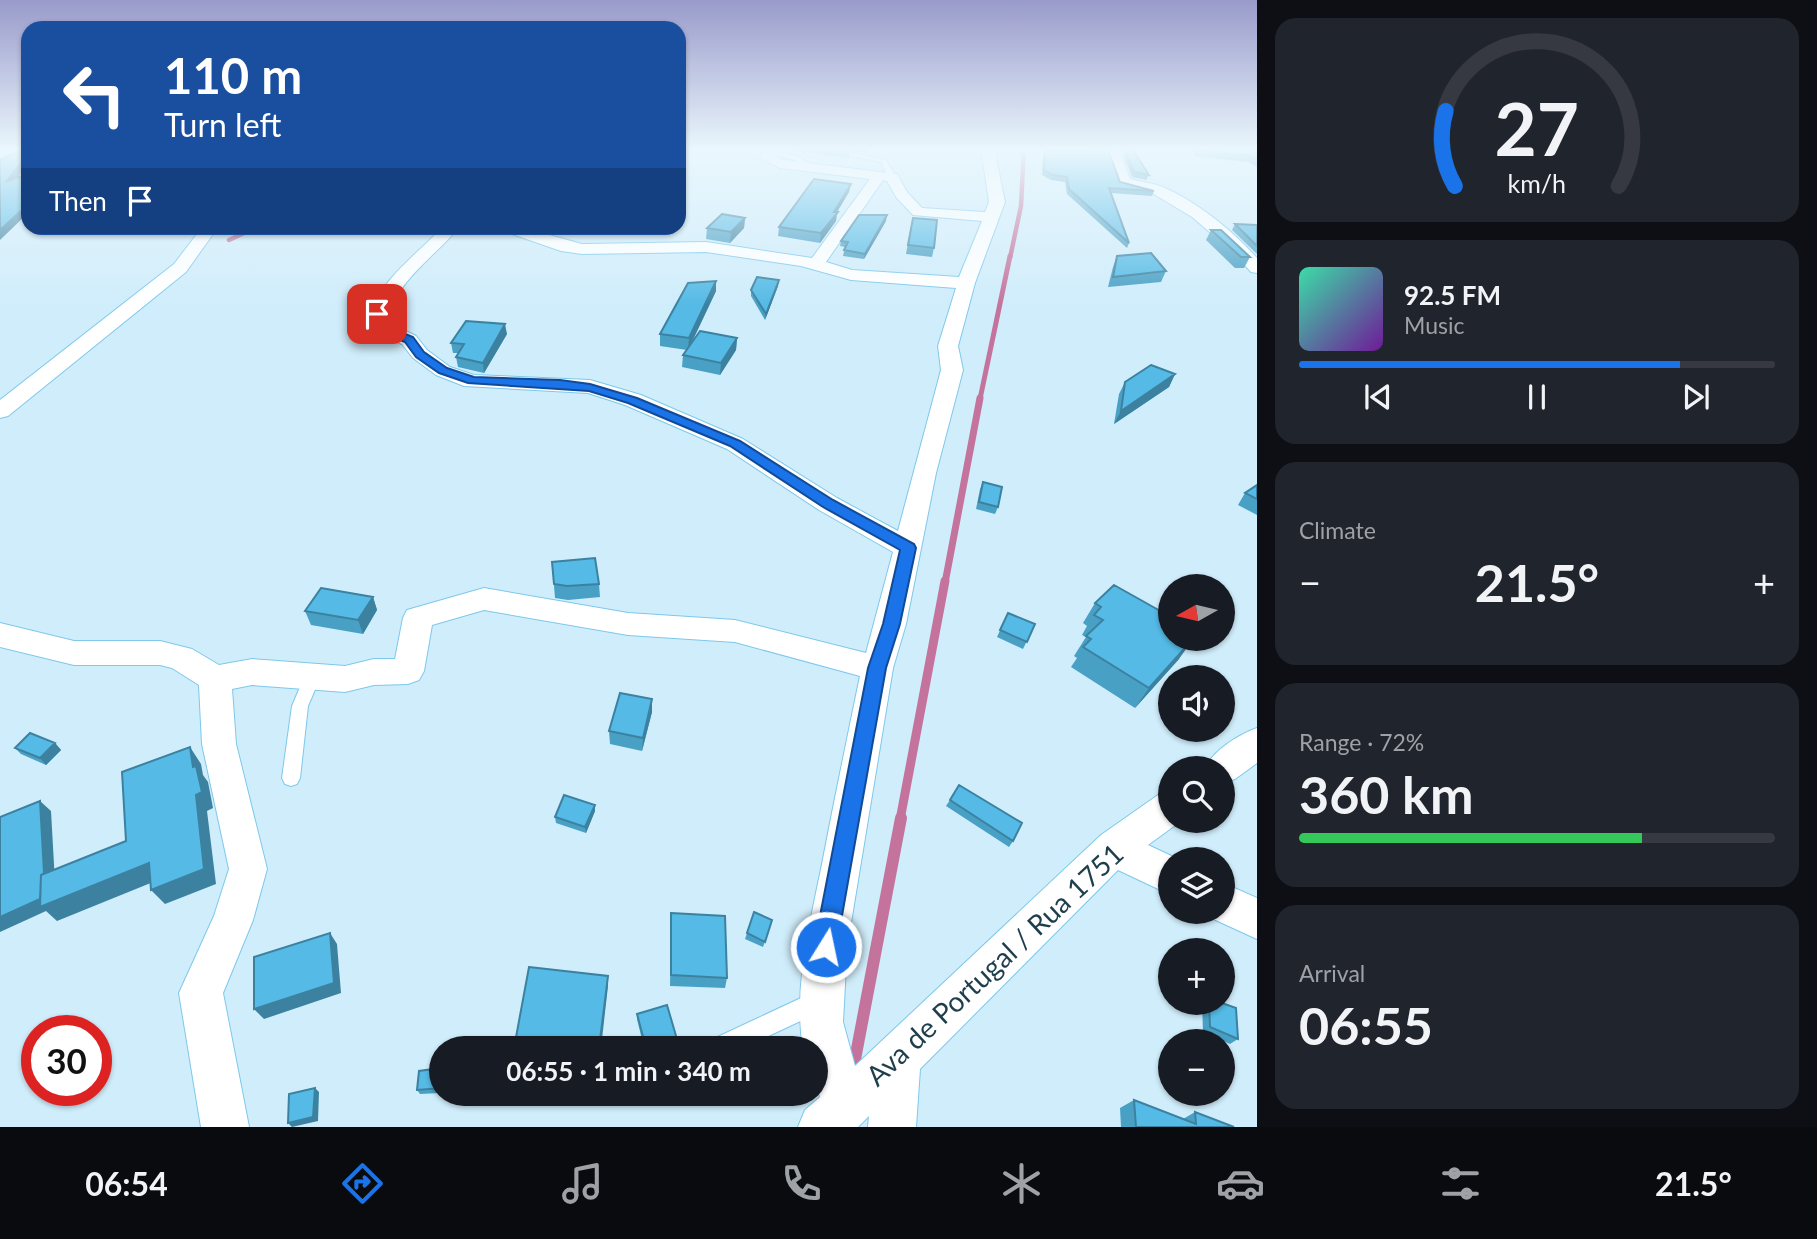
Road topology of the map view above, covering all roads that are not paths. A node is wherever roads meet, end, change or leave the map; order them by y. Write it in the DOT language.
graph roads {
  1 [pos="866,201"];
  2 [pos="907,201"];
  3 [pos="996,201"];
  4 [pos="1175,201"];
  5 [pos="990,217"];
  6 [pos="204,235"];
  7 [pos="443,235"];
  8 [pos="531,235"];
  9 [pos="816,264"];
  10 [pos="1257,268"];
  11 [pos="966,283"];
  12 [pos="0,411"];
  13 [pos="908,548"];
  14 [pos="0,635"];
  15 [pos="877,668"];
  16 [pos="312,678"];
  17 [pos="215,679"];
  18 [pos="1257,743"];
  19 [pos="1235,759"];
  20 [pos="291,778"];
  21 [pos="1158,816"];
  22 [pos="1114,848"];
  23 [pos="1158,870"];
  24 [pos="1235,908"];
  25 [pos="1257,919"];
  26 [pos="822,999"];
  27 [pos="744,1036"];
  28 [pos="898,1059"];
  29 [pos="834,1115"];
  30 [pos="225,1127"];
  31 [pos="892,1127"];
  1 -- 9 [label="street"];
  2 -- 5 [label="street"];
  3 -- 5 [label="street"];
  4 -- 10 [label="street"];
  5 -- 11 [label="street"];
  6 -- 12 [label="street"];
  7 -- 13 [label="street"];
  8 -- 9 [label="street"];
  9 -- 11 [label="street"];
  11 -- 13 [label="street"];
  13 -- 15 [label="street"];
  14 -- 17 [label="street"];
  15 -- 16 [label="street"];
  15 -- 26 [label="street"];
  16 -- 17 [label="street"];
  16 -- 20 [label="lane"];
  17 -- 30 [label="street"];
  18 -- 19 [label="street"];
  21 -- 22 [label="street, Ava de Portugal / Rua 1751"];
  22 -- 23 [label="street"];
  22 -- 28 [label="street, Ava de Portugal / Rua 1751"];
  24 -- 25 [label="street"];
  26 -- 27 [label="lane"];
  26 -- 29 [label="street"];
  28 -- 29 [label="street, Ava de Portugal / Rua 1751"];
  28 -- 31 [label="street"];
}
